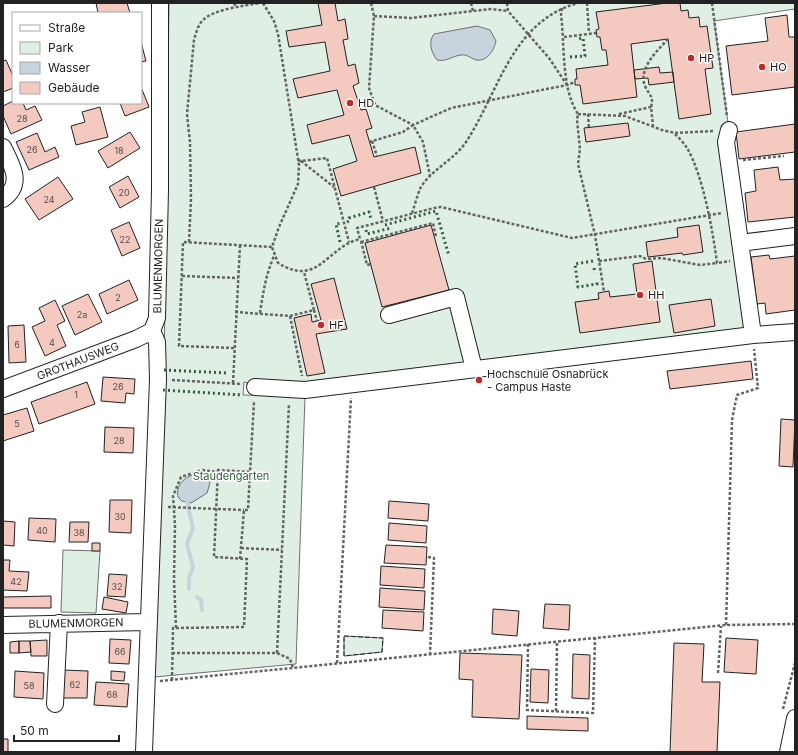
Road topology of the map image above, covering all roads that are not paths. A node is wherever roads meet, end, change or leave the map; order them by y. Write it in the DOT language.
graph roads {
  1 [pos="160,3"];
  2 [pos="729,130"];
  3 [pos="3,147"];
  4 [pos="3,199"];
  5 [pos="795,236"];
  6 [pos="740,243"];
  7 [pos="389,315"];
  8 [pos="152,330"];
  9 [pos="795,332"];
  10 [pos="753,335"];
  11 [pos="474,369"];
  12 [pos="255,388"];
  13 [pos="3,389"];
  14 [pos="59,622"];
  15 [pos="148,622"];
  16 [pos="3,625"];
  17 [pos="55,704"];
  18 [pos="795,718"];
  19 [pos="144,752"];
  20 [pos="788,752"];
  1 -- 8 [label="street, BLUMENMORGEN"];
  2 -- 6 [label="street"];
  3 -- 4 [label="street"];
  5 -- 6 [label="street"];
  6 -- 10 [label="street"];
  7 -- 11 [label="street"];
  8 -- 13 [label="street, GROTHAUSWEG"];
  8 -- 15 [label="street"];
  9 -- 10 [label="street"];
  10 -- 11 [label="street"];
  11 -- 12 [label="street"];
  14 -- 15 [label="street, BLUMENMORGEN"];
  14 -- 16 [label="street, BLUMENMORGEN"];
  14 -- 17 [label="street"];
  15 -- 19 [label="street"];
  18 -- 20 [label="street"];
}
